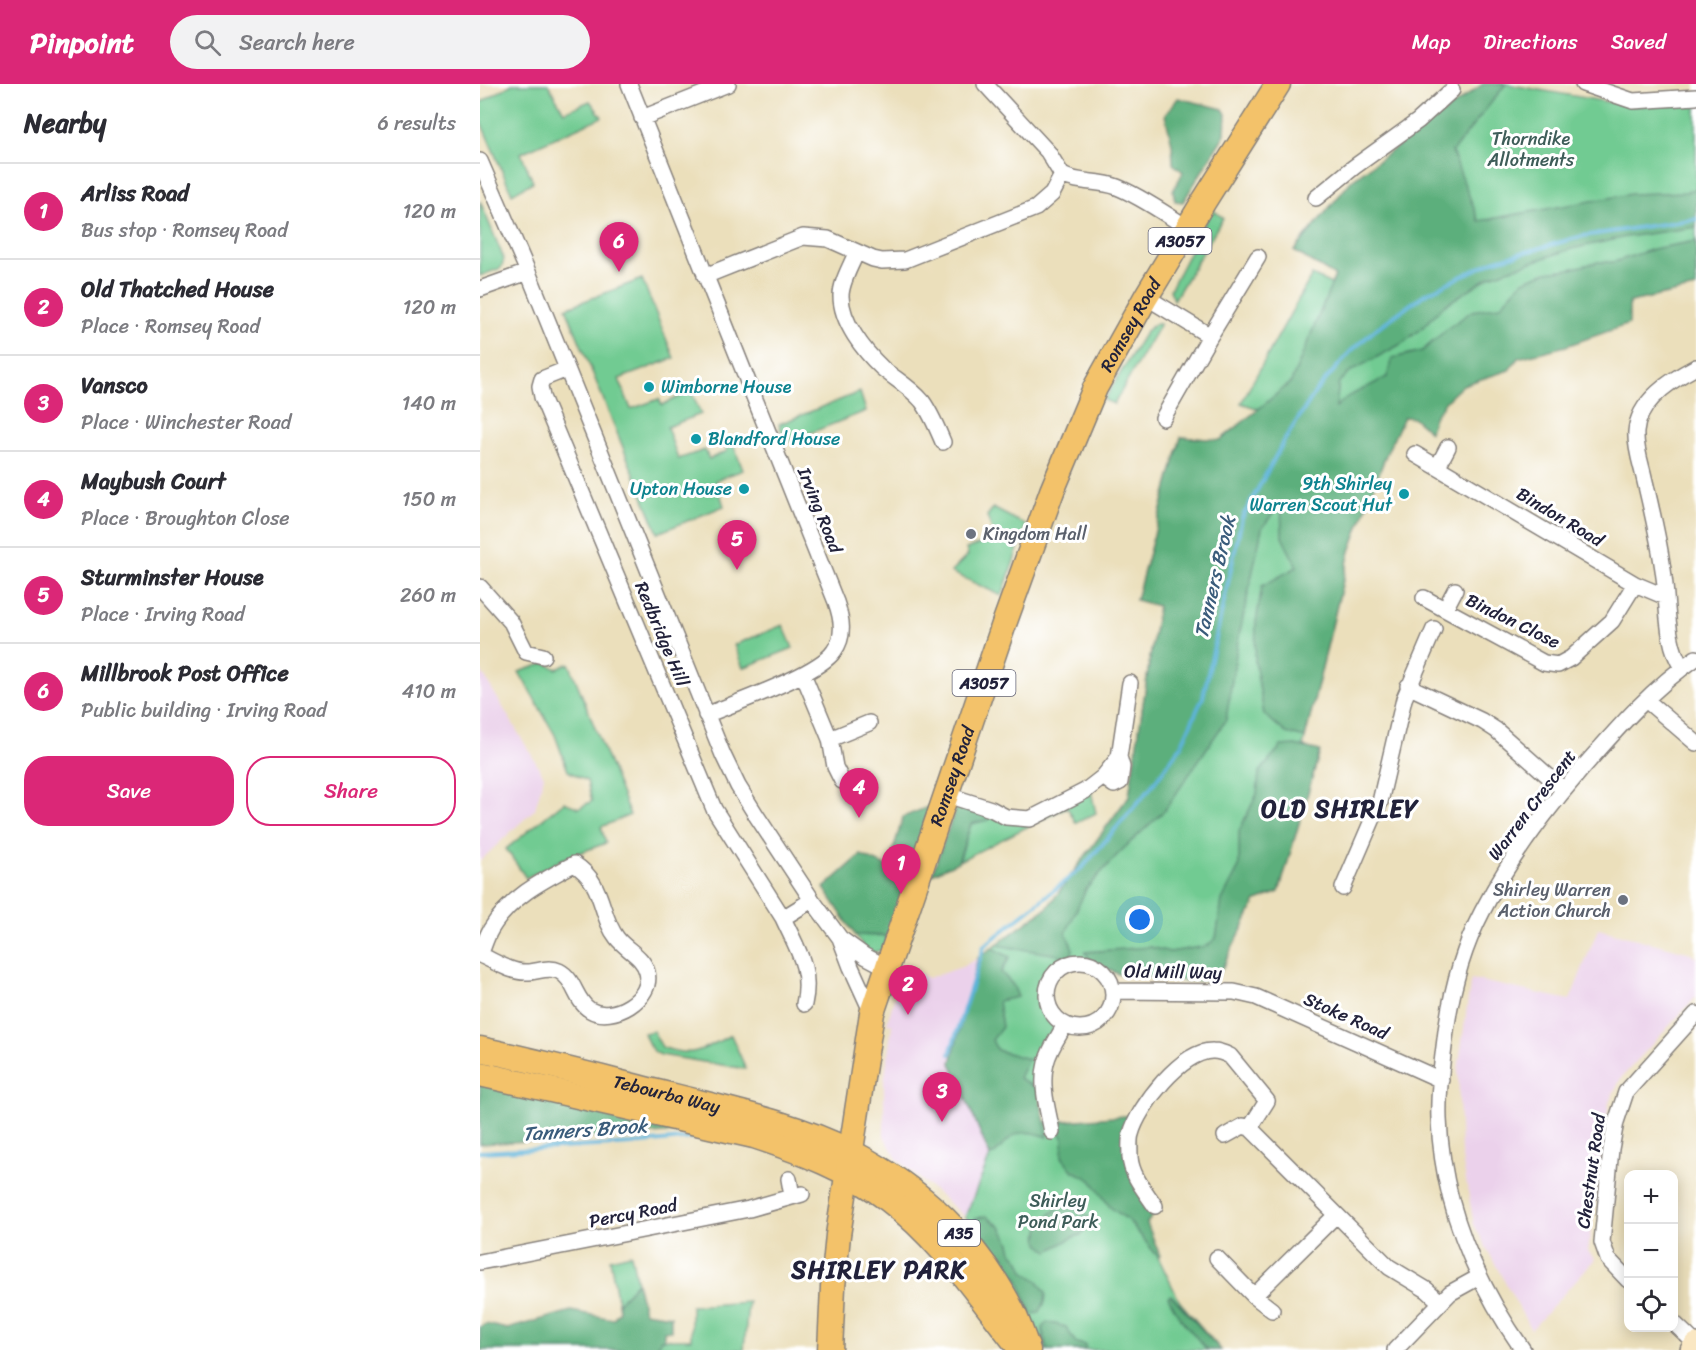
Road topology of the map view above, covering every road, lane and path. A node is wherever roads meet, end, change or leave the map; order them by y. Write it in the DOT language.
graph roads {
  1 [pos="629,84"];
  2 [pos="728,84"];
  3 [pos="985,84"];
  4 [pos="1278,84"];
  5 [pos="1583,84"];
  6 [pos="1454,86"];
  7 [pos="1696,97"];
  8 [pos="642,118"];
  9 [pos="480,161"];
  10 [pos="1062,175"];
  11 [pos="1316,198"];
  12 [pos="1188,228"];
  13 [pos="856,253"];
  14 [pos="1258,257"];
  15 [pos="528,272"];
  16 [pos="705,276"];
  17 [pos="480,289"];
  18 [pos="1146,297"];
  19 [pos="1210,336"];
  20 [pos="1696,367"];
  21 [pos="567,369"];
  22 [pos="1163,418"];
  23 [pos="943,442"];
  24 [pos="1448,447"];
  25 [pos="1415,454"];
  26 [pos="1438,466"];
  27 [pos="1635,584"];
  28 [pos="480,587"];
  29 [pos="1455,590"];
  30 [pos="1666,597"];
  31 [pos="1424,598"];
  32 [pos="1445,609"];
  33 [pos="1434,629"];
  34 [pos="543,656"];
  35 [pos="1696,658"];
  36 [pos="1682,667"];
  37 [pos="803,674"];
  38 [pos="1130,683"];
  39 [pos="1408,686"];
  40 [pos="1646,700"];
  41 [pos="706,715"];
  42 [pos="869,723"];
  43 [pos="830,739"];
  44 [pos="1696,743"];
  45 [pos="842,781"];
  46 [pos="1564,790"];
  47 [pos="947,795"];
  48 [pos="1343,888"];
  49 [pos="812,900"];
  50 [pos="783,918"];
  51 [pos="840,938"];
  52 [pos="480,955"];
  53 [pos="886,967"];
  54 [pos="1113,991"];
  55 [pos="1234,992"];
  56 [pos="804,1004"];
  57 [pos="872,1013"];
  58 [pos="1696,1014"];
  59 [pos="1065,1025"];
  60 [pos="480,1049"];
  61 [pos="480,1074"];
  62 [pos="1441,1080"];
  63 [pos="1250,1128"];
  64 [pos="1052,1132"];
  65 [pos="1225,1136"];
  66 [pos="849,1163"];
  67 [pos="789,1179"];
  68 [pos="1155,1206"];
  69 [pos="1336,1215"];
  70 [pos="1217,1258"];
  71 [pos="480,1262"];
  72 [pos="1479,1276"];
  73 [pos="1627,1278"];
  74 [pos="1254,1296"];
  75 [pos="1440,1302"];
  76 [pos="1272,1310"];
  77 [pos="1678,1327"];
  78 [pos="1696,1344"];
  79 [pos="830,1350"];
  80 [pos="1021,1350"];
  81 [pos="1028,1350"];
  82 [pos="1395,1350"];
  83 [pos="1523,1350"];
  84 [pos="1691,1350"];
  1 -- 8 [label="street, Irving Road"];
  2 -- 8 [label="street"];
  3 -- 10 [label="street"];
  4 -- 12 [label="main road, Romsey Road / A3057"];
  5 -- 7 [label="street"];
  6 -- 11 [label="street"];
  8 -- 16 [label="street, Irving Road"];
  9 -- 15 [label="street, Redbridge Hill"];
  10 -- 12 [label="street"];
  10 -- 13 [label="street"];
  12 -- 18 [label="main road, Romsey Road / A3057"];
  13 -- 16 [label="street"];
  13 -- 23 [label="street"];
  14 -- 19 [label="street"];
  15 -- 17 [label="street"];
  15 -- 21 [label="street, Redbridge Hill"];
  16 -- 37 [label="street, Irving Road"];
  18 -- 19 [label="street"];
  18 -- 47 [label="main road, Romsey Road / A3057"];
  19 -- 22 [label="street"];
  20 -- 30 [label="street"];
  21 -- 41 [label="street, Redbridge Hill"];
  21 -- 50 [label="street, Redbridge Hill"];
  24 -- 26 [label="street"];
  25 -- 26 [label="street, Bindon Road"];
  26 -- 27 [label="street, Bindon Road"];
  27 -- 30 [label="street, Bindon Road"];
  27 -- 32 [label="street, Bindon Close"];
  28 -- 34 [label="street"];
  29 -- 32 [label="street, Bindon Close"];
  30 -- 36 [label="street"];
  31 -- 32 [label="street, Bindon Close"];
  33 -- 39 [label="street"];
  35 -- 36 [label="street, Warren Crescent"];
  36 -- 40 [label="street, Warren Crescent"];
  37 -- 41 [label="street, Irving Road"];
  37 -- 43 [label="street"];
  38 -- 47 [label="street"];
  39 -- 46 [label="street"];
  39 -- 48 [label="street"];
  40 -- 44 [label="street"];
  40 -- 46 [label="street, Warren Crescent"];
  41 -- 49 [label="street, Redbridge Hill"];
  42 -- 43 [label="street"];
  43 -- 45 [label="street"];
  46 -- 62 [label="street, Warren Crescent"];
  47 -- 53 [label="main road, Romsey Road / A3057"];
  49 -- 50 [label="street"];
  49 -- 51 [label="street, Redbridge Hill"];
  50 -- 56 [label="street, Redbridge Hill"];
  51 -- 53 [label="street, Redbridge Hill"];
  51 -- 57 [label="street, Redbridge Hill"];
  52 -- 52 [label="street"];
  53 -- 57 [label="main road, Romsey Road / A3057"];
  54 -- 55 [label="street, Old Mill Way"];
  54 -- 59 [label="street, Old Mill Way"];
  54 -- 59 [label="street, Old Mill Way"];
  55 -- 62 [label="street, Stoke Road"];
  57 -- 66 [label="main road, Romsey Road / A3057"];
  58 -- 73 [label="street, Chestnut Road"];
  59 -- 64 [label="street"];
  60 -- 66 [label="main road, Tebourba Way / A35"];
  61 -- 66 [label="main road, Tebourba Way / A35"];
  62 -- 72 [label="street, Warren Crescent"];
  63 -- 65 [label="street"];
  63 -- 68 [label="street"];
  63 -- 69 [label="street"];
  66 -- 79 [label="main road, Romsey Road / A3057"];
  66 -- 80 [label="main road, A35"];
  66 -- 81 [label="main road, A35"];
  67 -- 71 [label="street, Percy Road"];
  69 -- 74 [label="street"];
  69 -- 75 [label="street"];
  70 -- 74 [label="street"];
  72 -- 75 [label="street"];
  72 -- 83 [label="street, Warren Crescent"];
  74 -- 76 [label="street"];
  75 -- 82 [label="street"];
  77 -- 78 [label="street"];
  78 -- 84 [label="street"];
}
